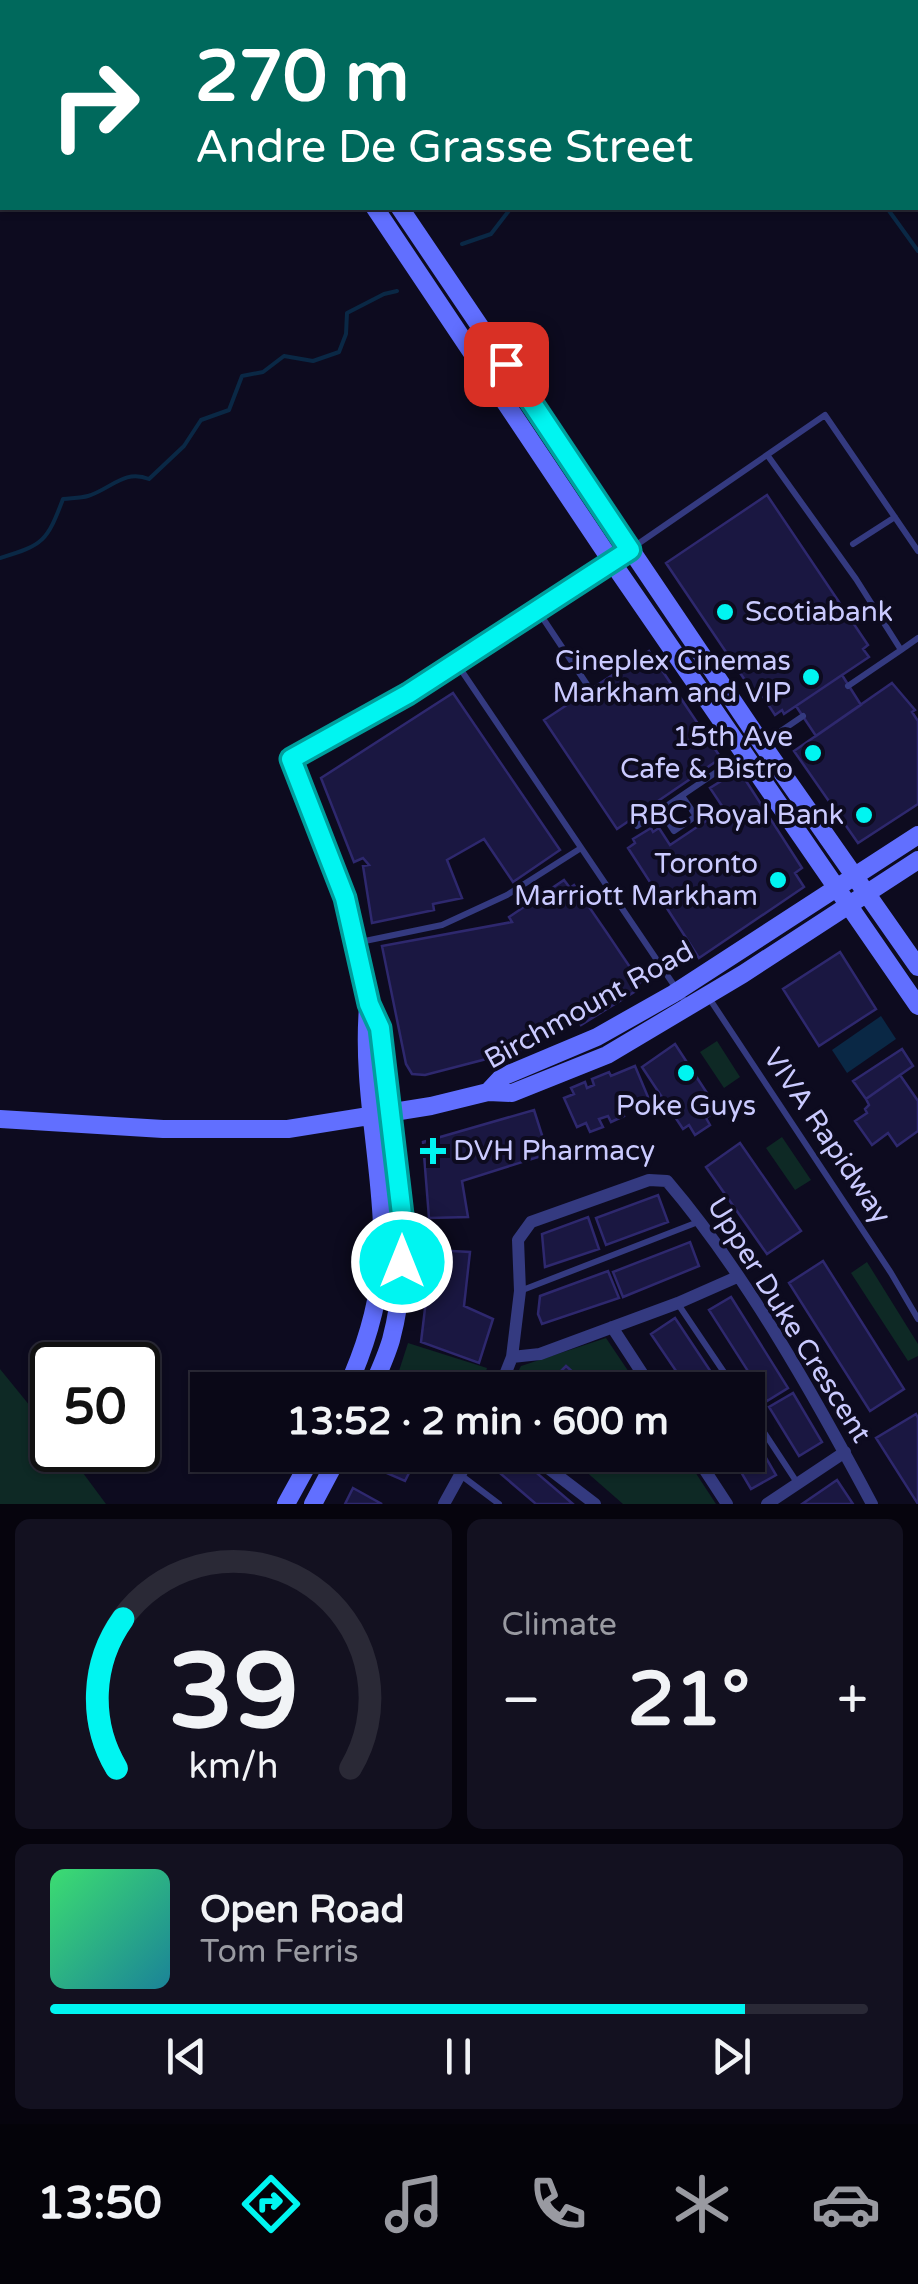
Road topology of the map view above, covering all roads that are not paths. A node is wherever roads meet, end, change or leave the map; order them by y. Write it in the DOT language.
graph roads {
  1 [pos="375,210"];
  2 [pos="401,210"];
  3 [pos="768,456"];
  4 [pos="896,517"];
  5 [pos="853,544"];
  6 [pos="630,550"];
  7 [pos="918,551"];
  8 [pos="612,562"];
  9 [pos="538,610"];
  10 [pos="918,638"];
  11 [pos="901,650"];
  12 [pos="456,663"];
  13 [pos="848,686"];
  14 [pos="590,690"];
  15 [pos="803,716"];
  16 [pos="754,748"];
  17 [pos="682,796"];
  18 [pos="660,810"];
  19 [pos="637,826"];
  20 [pos="918,835"];
  21 [pos="582,848"];
  22 [pos="918,860"];
  23 [pos="855,875"];
  24 [pos="838,886"];
  25 [pos="868,894"];
  26 [pos="850,905"];
  27 [pos="355,943"];
  28 [pos="918,968"];
  29 [pos="697,979"];
  30 [pos="708,996"];
  31 [pos="683,999"];
  32 [pos="369,1004"];
  33 [pos="918,1006"];
  34 [pos="390,1113"];
  35 [pos="370,1116"];
  36 [pos="0,1119"];
  37 [pos="699,1222"];
  38 [pos="737,1277"];
  39 [pos="520,1291"];
  40 [pos="678,1303"];
  41 [pos="918,1320"];
  42 [pos="612,1327"];
  43 [pos="512,1357"];
  44 [pos="354,1372"];
  45 [pos="378,1372"];
  46 [pos="506,1372"];
  47 [pos="641,1372"];
  48 [pos="724,1372"];
  49 [pos="765,1434"];
  50 [pos="844,1452"];
  51 [pos="304,1472"];
  52 [pos="331,1472"];
  53 [pos="464,1472"];
  54 [pos="553,1472"];
  55 [pos="706,1472"];
  56 [pos="462,1476"];
  57 [pos="798,1485"];
  58 [pos="286,1504"];
  59 [pos="313,1504"];
  60 [pos="444,1504"];
  61 [pos="498,1504"];
  62 [pos="595,1504"];
  63 [pos="727,1504"];
  64 [pos="767,1504"];
  65 [pos="872,1504"];
  1 -- 8 [label="main road"];
  2 -- 6 [label="main road"];
  3 -- 4 [label="lane"];
  3 -- 6 [label="lane"];
  3 -- 11 [label="lane"];
  4 -- 5 [label="lane"];
  4 -- 7 [label="lane"];
  6 -- 8 [label="street"];
  6 -- 16 [label="main road"];
  8 -- 9 [label="main road"];
  8 -- 16 [label="main road"];
  9 -- 12 [label="main road"];
  9 -- 14 [label="lane"];
  10 -- 11 [label="lane"];
  11 -- 13 [label="lane"];
  12 -- 21 [label="lane"];
  12 -- 27 [label="main road"];
  15 -- 16 [label="lane"];
  16 -- 17 [label="lane"];
  16 -- 23 [label="main road"];
  16 -- 24 [label="main road"];
  17 -- 18 [label="lane"];
  17 -- 18 [label="lane"];
  18 -- 19 [label="lane"];
  20 -- 23 [label="main road, Birchmount Road"];
  21 -- 27 [label="lane"];
  21 -- 31 [label="lane"];
  22 -- 25 [label="main road, Birchmount Road"];
  23 -- 24 [label="main road, Birchmount Road"];
  23 -- 25 [label="main road"];
  24 -- 26 [label="main road"];
  24 -- 29 [label="main road, Birchmount Road"];
  25 -- 26 [label="main road, Birchmount Road"];
  25 -- 28 [label="main road"];
  26 -- 30 [label="main road, Birchmount Road"];
  26 -- 33 [label="main road"];
  27 -- 32 [label="main road"];
  29 -- 30 [label="lane, VIVA Rapidway"];
  29 -- 31 [label="main road, Birchmount Road"];
  30 -- 31 [label="main road, Birchmount Road"];
  30 -- 41 [label="lane, VIVA Rapidway"];
  31 -- 34 [label="main road, Birchmount Road"];
  32 -- 34 [label="main road"];
  32 -- 35 [label="main road"];
  34 -- 35 [label="main road, Birchmount Road"];
  34 -- 45 [label="main road"];
  35 -- 36 [label="main road, Birchmount Road"];
  35 -- 44 [label="main road"];
  37 -- 38 [label="street, Upper Duke Crescent"];
  37 -- 39 [label="lane"];
  37 -- 39 [label="street, Upper Duke Crescent"];
  38 -- 40 [label="street"];
  38 -- 50 [label="street, Upper Duke Crescent"];
  39 -- 43 [label="street, Upper Duke Crescent"];
  40 -- 42 [label="street"];
  40 -- 48 [label="lane"];
  42 -- 43 [label="street"];
  42 -- 47 [label="street"];
  43 -- 46 [label="street, Upper Duke Crescent"];
  49 -- 57 [label="lane"];
  50 -- 57 [label="street"];
  50 -- 65 [label="street, Upper Duke Crescent"];
  51 -- 58 [label="main road"];
  52 -- 59 [label="main road"];
  53 -- 56 [label="street"];
  54 -- 62 [label="street"];
  55 -- 63 [label="street"];
  56 -- 60 [label="street"];
  56 -- 61 [label="lane"];
  57 -- 64 [label="street"];
}
